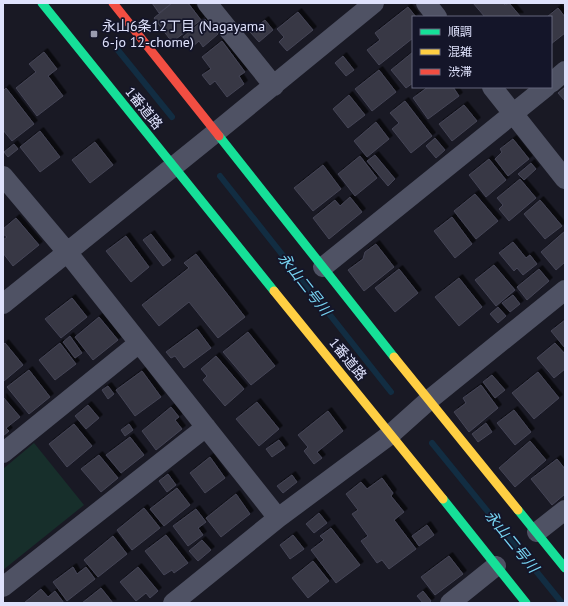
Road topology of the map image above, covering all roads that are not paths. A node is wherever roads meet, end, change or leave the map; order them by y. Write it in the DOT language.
graph roads {
  1 [pos="42,3"];
  2 [pos="113,3"];
  3 [pos="208,3"];
  4 [pos="374,3"];
  5 [pos="426,3"];
  6 [pos="436,16"];
  7 [pos="565,71"];
  8 [pos="552,82"];
  9 [pos="274,86"];
  10 [pos="493,88"];
  11 [pos="545,88"];
  12 [pos="513,114"];
  13 [pos="215,134"];
  14 [pos="173,167"];
  15 [pos="3,176"];
  16 [pos="565,179"];
  17 [pos="67,252"];
  18 [pos="323,267"];
  19 [pos="565,290"];
  20 [pos="3,304"];
  21 [pos="139,343"];
  22 [pos="429,400"];
  23 [pos="206,427"];
  24 [pos="391,434"];
  25 [pos="3,453"];
  26 [pos="565,510"];
  27 [pos="278,518"];
  28 [pos="536,532"];
  29 [pos="496,566"];
  30 [pos="565,568"];
  31 [pos="3,587"];
  32 [pos="173,603"];
  33 [pos="450,603"];
  34 [pos="526,603"];
  1 -- 14 [label="street, 1番道路"];
  2 -- 13 [label="street"];
  3 -- 9 [label="street"];
  4 -- 9 [label="street"];
  5 -- 6 [label="street"];
  7 -- 8 [label="street"];
  9 -- 13 [label="street"];
  10 -- 12 [label="street"];
  11 -- 12 [label="street"];
  12 -- 16 [label="street"];
  12 -- 18 [label="street"];
  13 -- 14 [label="street"];
  13 -- 18 [label="street"];
  14 -- 17 [label="street"];
  14 -- 24 [label="street, 1番道路"];
  15 -- 17 [label="street"];
  17 -- 20 [label="street"];
  17 -- 21 [label="street"];
  18 -- 22 [label="street"];
  19 -- 22 [label="street"];
  21 -- 23 [label="street"];
  21 -- 25 [label="street"];
  22 -- 24 [label="street"];
  22 -- 28 [label="street"];
  23 -- 27 [label="street"];
  23 -- 31 [label="street"];
  24 -- 27 [label="street"];
  24 -- 29 [label="street, 1番道路"];
  26 -- 28 [label="street"];
  27 -- 32 [label="street"];
  28 -- 30 [label="street"];
  29 -- 33 [label="street"];
  29 -- 34 [label="street, 1番道路"];
}
